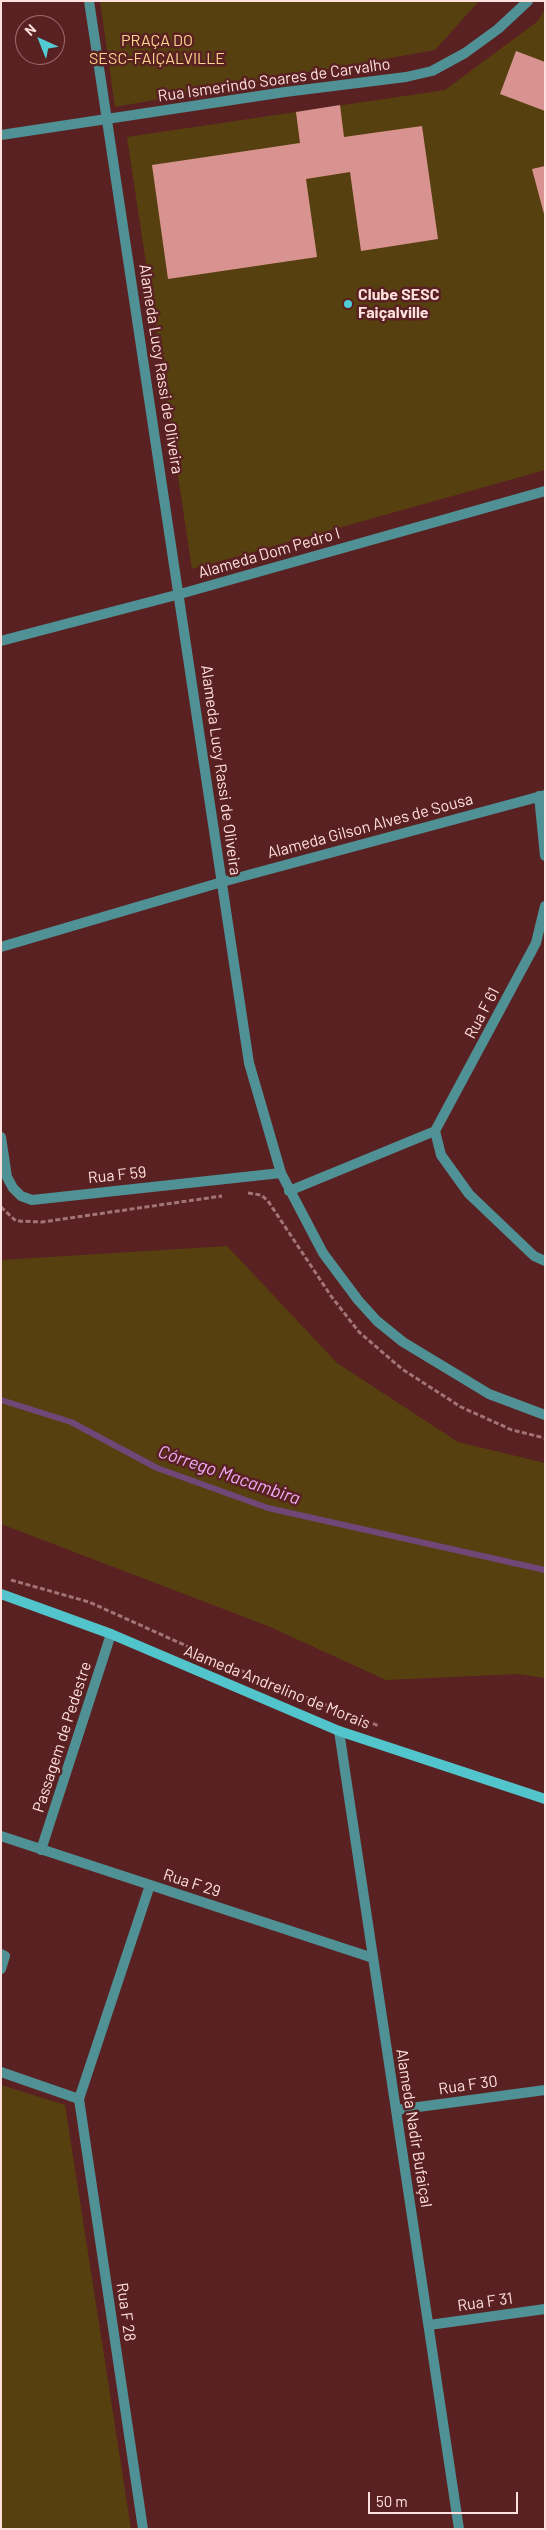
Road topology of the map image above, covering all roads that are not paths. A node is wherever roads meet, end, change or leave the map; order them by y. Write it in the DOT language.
graph roads {
  1 [pos="89,1"];
  2 [pos="528,1"];
  3 [pos="107,118"];
  4 [pos="1,135"];
  5 [pos="545,491"];
  6 [pos="180,594"];
  7 [pos="1,641"];
  8 [pos="542,795"];
  9 [pos="545,856"];
  10 [pos="222,882"];
  11 [pos="545,906"];
  12 [pos="1,947"];
  13 [pos="435,1131"];
  14 [pos="1,1137"];
  15 [pos="281,1173"];
  16 [pos="289,1191"];
  17 [pos="545,1261"];
  18 [pos="545,1415"];
  19 [pos="1,1594"];
  20 [pos="111,1634"];
  21 [pos="339,1731"];
  22 [pos="545,1799"];
  23 [pos="1,1836"];
  24 [pos="41,1850"];
  25 [pos="150,1885"];
  26 [pos="1,1954"];
  27 [pos="373,1958"];
  28 [pos="1,1969"];
  29 [pos="1,2072"];
  30 [pos="545,2090"];
  31 [pos="79,2099"];
  32 [pos="396,2110"];
  33 [pos="545,2309"];
  34 [pos="429,2325"];
  35 [pos="143,2529"];
  36 [pos="459,2529"];
  1 -- 3 [label="street, Alameda Lucy Rassi de Oliveira"];
  2 -- 3 [label="street, Rua Ismerindo Soares de Carvalho"];
  3 -- 4 [label="street, Rua Ismerindo Soares de Carvalho"];
  3 -- 6 [label="street, Alameda Lucy Rassi de Oliveira"];
  5 -- 6 [label="street, Alameda Dom Pedro I"];
  6 -- 7 [label="street, Alameda Dom Pedro I"];
  6 -- 10 [label="street, Alameda Lucy Rassi de Oliveira"];
  8 -- 9 [label="street"];
  8 -- 10 [label="street, Alameda Gilson Alves de Sousa"];
  10 -- 12 [label="street, Alameda Gilson Alves de Sousa"];
  10 -- 15 [label="street, Alameda Lucy Rassi de Oliveira"];
  11 -- 13 [label="street, Rua F 61"];
  13 -- 16 [label="street"];
  13 -- 17 [label="street"];
  14 -- 15 [label="street, Rua F 59"];
  15 -- 16 [label="street, Alameda Lucy Rassi de Oliveira"];
  16 -- 18 [label="street, Alameda Lucy Rassi de Oliveira"];
  19 -- 20 [label="street, Alameda Andrelino de Morais"];
  20 -- 21 [label="street, Alameda Andrelino de Morais"];
  20 -- 24 [label="street, Passagem de Pedestre"];
  21 -- 22 [label="street, Alameda Andrelino de Morais"];
  21 -- 27 [label="street, Alameda Nadir Bufaiçal"];
  23 -- 24 [label="street, Rua F 29"];
  24 -- 25 [label="street, Rua F 29"];
  25 -- 27 [label="street, Rua F 29"];
  25 -- 31 [label="street, Rua F 28"];
  26 -- 28 [label="street"];
  27 -- 32 [label="street, Alameda Nadir Bufaiçal"];
  29 -- 31 [label="street"];
  30 -- 32 [label="street, Rua F 30"];
  31 -- 35 [label="street, Rua F 28"];
  32 -- 34 [label="street, Alameda Nadir Bufaiçal"];
  33 -- 34 [label="street, Rua F 31"];
  34 -- 36 [label="street, Alameda Nadir Bufaiçal"];
}
